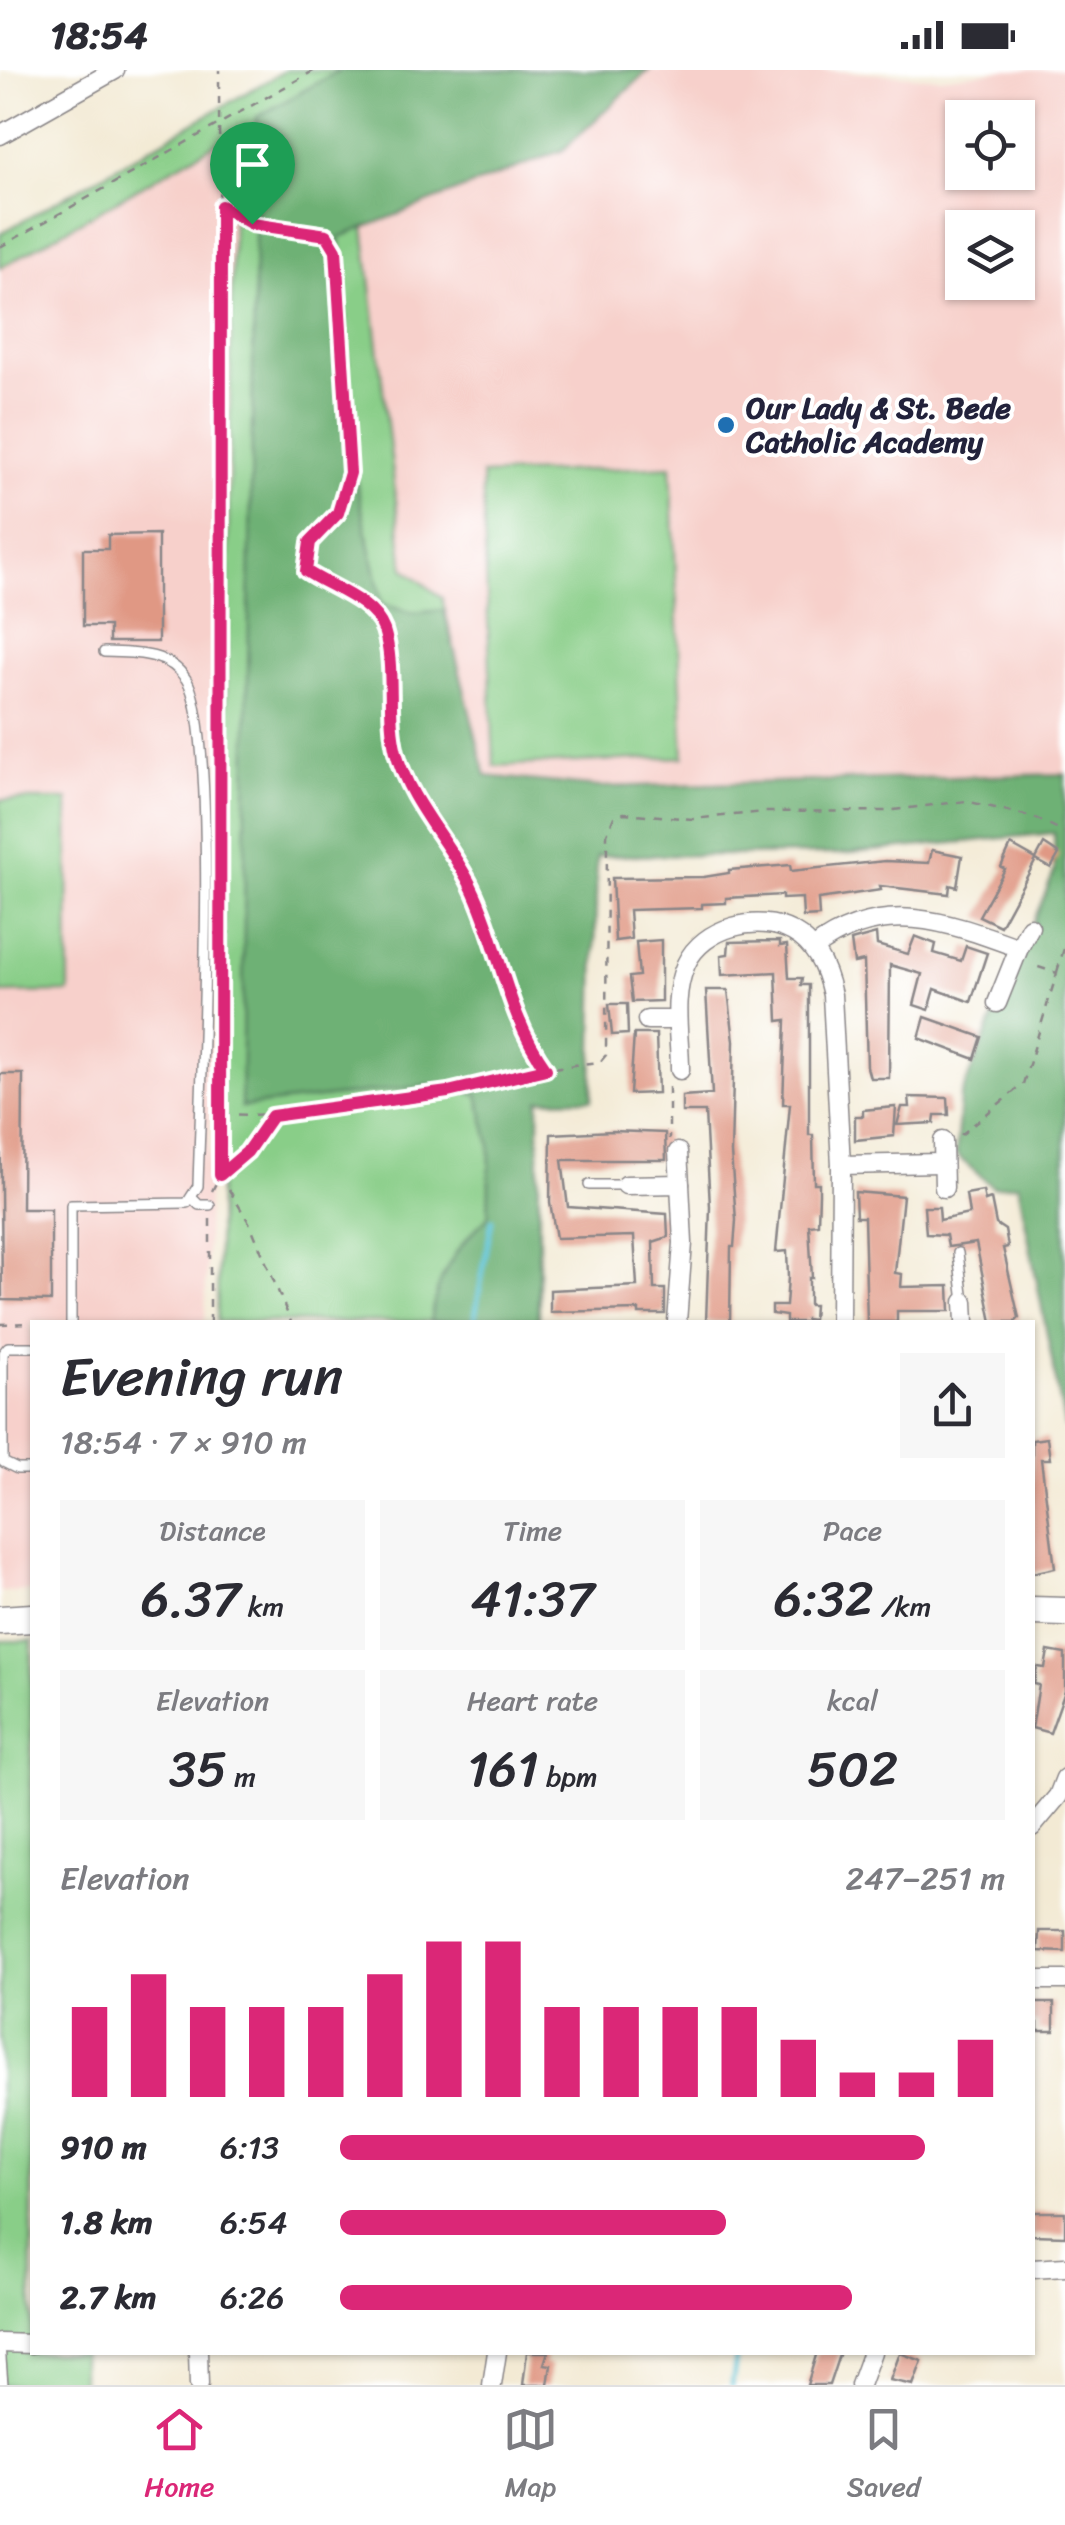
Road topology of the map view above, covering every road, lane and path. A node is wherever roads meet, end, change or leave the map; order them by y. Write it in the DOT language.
graph roads {
  1 [pos="116,70"];
  2 [pos="219,70"];
  3 [pos="314,70"];
  4 [pos="222,122"];
  5 [pos="3,126"];
  6 [pos="221,206"];
  7 [pos="0,247"];
  8 [pos="104,652"];
  9 [pos="1065,832"];
  10 [pos="1030,928"];
  11 [pos="1065,945"];
  12 [pos="812,949"];
  13 [pos="1017,954"];
  14 [pos="1057,973"];
  15 [pos="997,1003"];
  16 [pos="647,1020"];
  17 [pos="676,1020"];
  18 [pos="546,1069"];
  19 [pos="674,1074"];
  20 [pos="221,1114"];
  21 [pos="272,1116"];
  22 [pos="674,1148"];
  23 [pos="941,1152"];
  24 [pos="841,1164"];
  25 [pos="220,1175"];
  26 [pos="626,1184"];
  27 [pos="680,1184"];
  28 [pos="589,1185"];
  29 [pos="944,1188"];
  30 [pos="193,1198"];
  31 [pos="210,1205"];
  32 [pos="958,1254"];
  33 [pos="964,1302"];
  34 [pos="70,1320"];
  35 [pos="210,1320"];
  36 [pos="291,1320"];
  37 [pos="676,1320"];
  38 [pos="840,1320"];
  39 [pos="965,1320"];
  40 [pos="0,1324"];
  41 [pos="30,1324"];
  42 [pos="30,1346"];
  43 [pos="30,1469"];
  44 [pos="1035,1611"];
  45 [pos="1065,1612"];
  46 [pos="30,1618"];
  47 [pos="0,1620"];
  48 [pos="1063,1791"];
  49 [pos="1035,1824"];
  50 [pos="1035,1980"];
  51 [pos="1065,1980"];
  52 [pos="1065,2267"];
  53 [pos="1035,2269"];
  54 [pos="0,2344"];
  55 [pos="30,2344"];
  56 [pos="198,2355"];
  57 [pos="497,2355"];
  58 [pos="871,2355"];
  59 [pos="3,2385"];
  60 [pos="198,2385"];
  61 [pos="492,2385"];
  62 [pos="860,2385"];
  1 -- 5 [label="street"];
  2 -- 4 [label="path"];
  3 -- 4 [label="path"];
  4 -- 6 [label="path"];
  4 -- 7 [label="path"];
  6 -- 18 [label="path"];
  6 -- 20 [label="path"];
  8 -- 30 [label="lane"];
  9 -- 18 [label="path"];
  10 -- 13 [label="street"];
  11 -- 14 [label="path"];
  12 -- 13 [label="street"];
  12 -- 17 [label="street"];
  12 -- 24 [label="street"];
  13 -- 14 [label="path"];
  13 -- 15 [label="street"];
  14 -- 23 [label="path"];
  16 -- 17 [label="street"];
  17 -- 19 [label="street"];
  18 -- 21 [label="path"];
  19 -- 22 [label="path"];
  20 -- 21 [label="path"];
  20 -- 25 [label="path"];
  21 -- 25 [label="path"];
  22 -- 27 [label="street"];
  23 -- 24 [label="street"];
  23 -- 29 [label="street"];
  24 -- 38 [label="street"];
  25 -- 31 [label="path"];
  25 -- 36 [label="path"];
  26 -- 27 [label="street"];
  26 -- 28 [label="lane"];
  27 -- 37 [label="street"];
  30 -- 31 [label="lane"];
  30 -- 34 [label="lane"];
  31 -- 35 [label="path"];
  32 -- 33 [label="lane"];
  33 -- 39 [label="street"];
  40 -- 41 [label="path"];
  42 -- 43 [label="lane"];
  44 -- 45 [label="main road"];
  46 -- 47 [label="main road"];
  48 -- 49 [label="street"];
  50 -- 51 [label="street"];
  52 -- 53 [label="street"];
  54 -- 55 [label="street"];
  54 -- 59 [label="lane"];
  56 -- 60 [label="street"];
  57 -- 61 [label="street"];
  58 -- 62 [label="street"];
}
